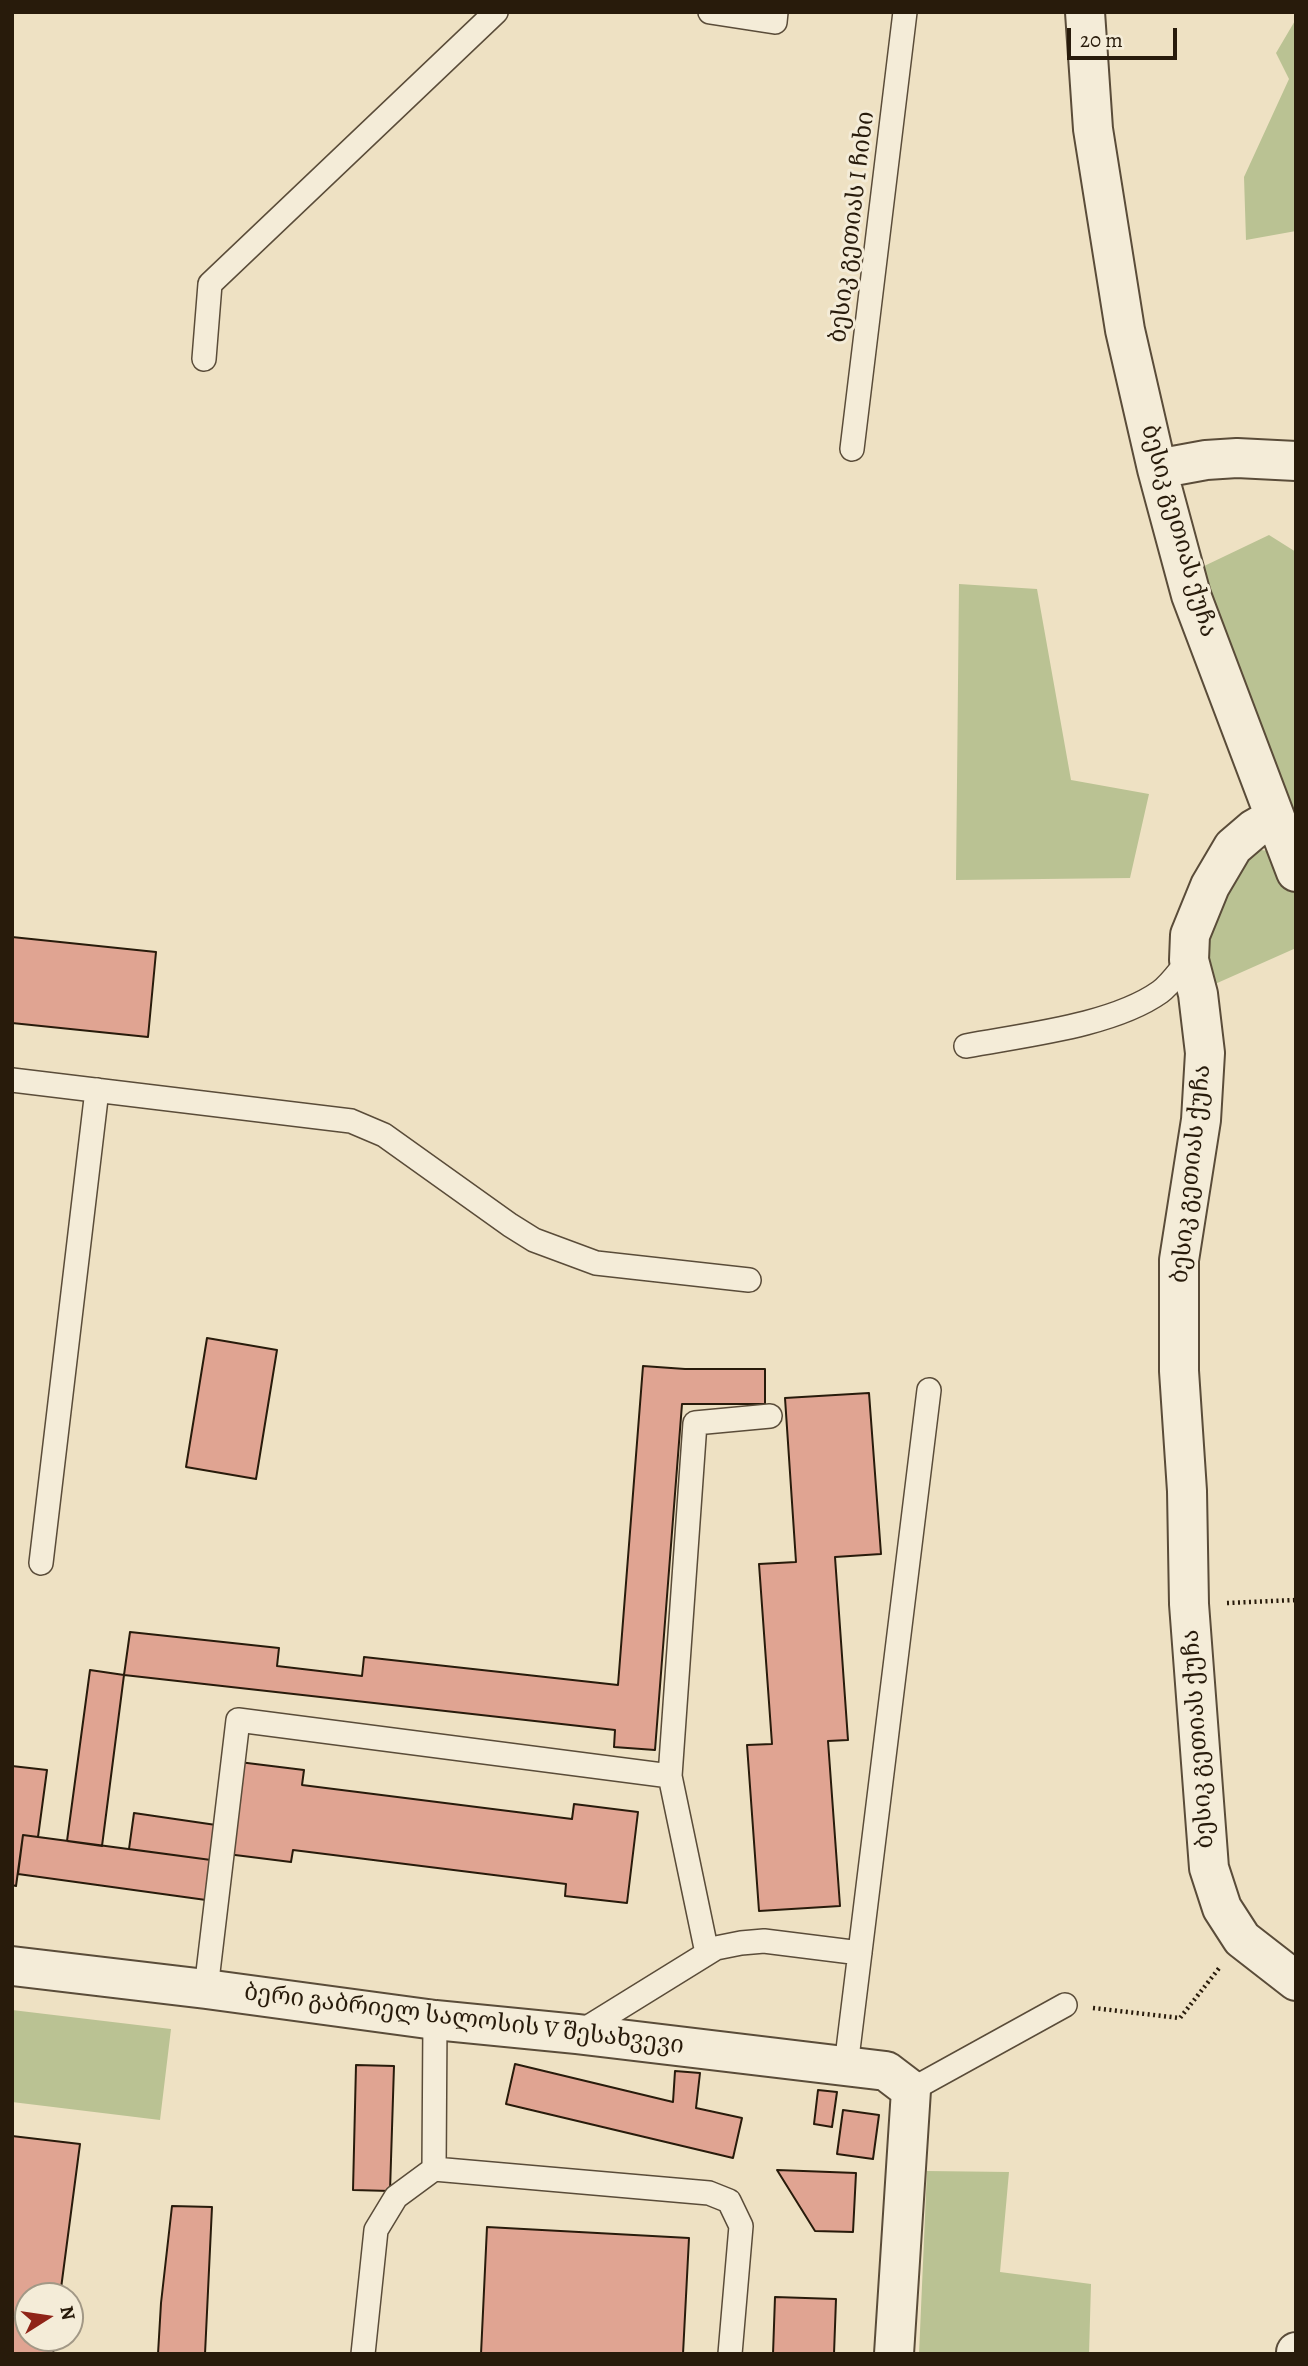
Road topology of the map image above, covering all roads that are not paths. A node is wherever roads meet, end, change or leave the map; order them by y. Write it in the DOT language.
graph roads {
  1 [pos="496,12"];
  2 [pos="710,12"];
  3 [pos="776,12"];
  4 [pos="905,12"];
  5 [pos="1085,12"];
  6 [pos="204,359"];
  7 [pos="852,449"];
  8 [pos="1296,461"];
  9 [pos="1157,469"];
  10 [pos="1275,817"];
  11 [pos="1296,872"];
  12 [pos="1189,960"];
  13 [pos="966,1046"];
  14 [pos="12,1080"];
  15 [pos="97,1090"];
  16 [pos="749,1280"];
  17 [pos="929,1390"];
  18 [pos="770,1416"];
  19 [pos="41,1563"];
  20 [pos="670,1776"];
  21 [pos="707,1953"];
  22 [pos="860,1953"];
  23 [pos="12,1966"];
  24 [pos="1296,1981"];
  25 [pos="206,1989"];
  26 [pos="1065,2005"];
  27 [pos="435,2020"];
  28 [pos="577,2034"];
  29 [pos="846,2066"];
  30 [pos="911,2090"];
  31 [pos="434,2169"];
  32 [pos="363,2354"];
  33 [pos="730,2354"];
  34 [pos="894,2354"];
  1 -- 6 [label="lane"];
  2 -- 3 [label="lane"];
  4 -- 7 [label="lane, ბესიკ გეთიას I ჩიხი"];
  5 -- 9 [label="street, ბესიკ გეთიას ქუჩა"];
  8 -- 9 [label="street"];
  9 -- 10 [label="street, ბესიკ გეთიას ქუჩა"];
  10 -- 11 [label="street"];
  10 -- 12 [label="street, ბესიკ გეთიას ქუჩა"];
  12 -- 13 [label="lane"];
  12 -- 24 [label="street, ბესიკ გეთიას ქუჩა"];
  14 -- 15 [label="lane"];
  15 -- 16 [label="lane"];
  15 -- 19 [label="lane"];
  17 -- 22 [label="lane"];
  18 -- 20 [label="lane"];
  20 -- 21 [label="lane"];
  20 -- 25 [label="lane"];
  21 -- 22 [label="lane"];
  21 -- 28 [label="lane"];
  22 -- 29 [label="lane"];
  23 -- 25 [label="street, ბერი გაბრიელ სალოსის V შესახვევი"];
  25 -- 27 [label="street, ბერი გაბრიელ სალოსის V შესახვევი"];
  26 -- 30 [label="lane"];
  27 -- 28 [label="street, ბერი გაბრიელ სალოსის V შესახვევი"];
  27 -- 31 [label="lane"];
  28 -- 29 [label="street, ბერი გაბრიელ სალოსის V შესახვევი"];
  29 -- 30 [label="street, ბერი გაბრიელ სალოსის V შესახვევი"];
  30 -- 34 [label="street"];
  31 -- 32 [label="lane"];
  31 -- 33 [label="lane"];
}
